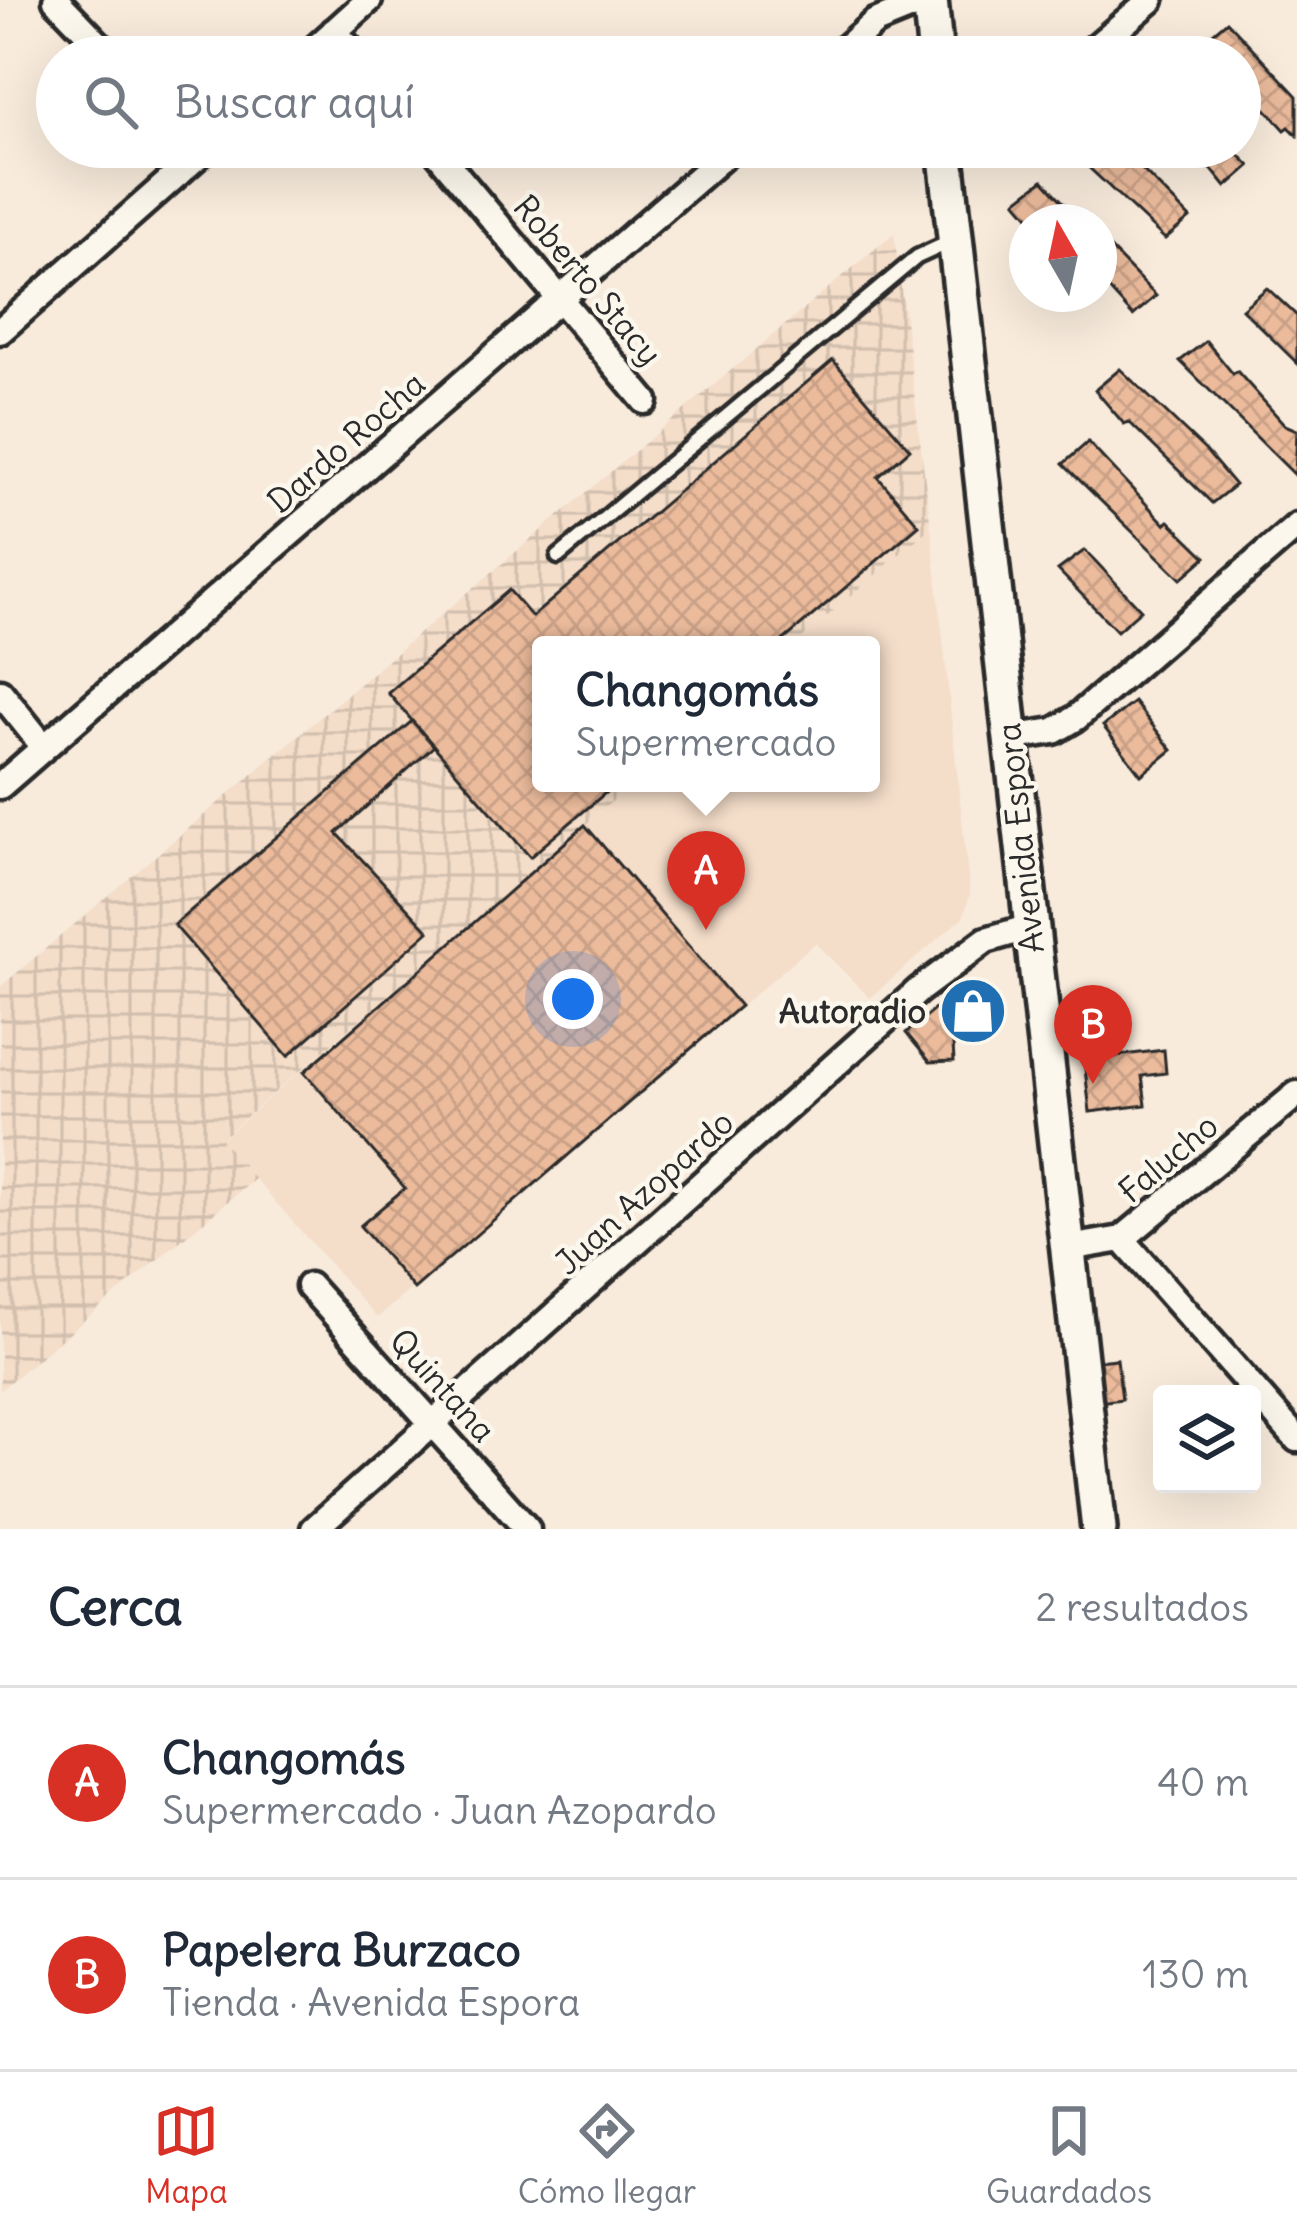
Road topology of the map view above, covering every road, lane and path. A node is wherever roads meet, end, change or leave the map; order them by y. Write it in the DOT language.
graph roads {
  1 [pos="56,0"];
  2 [pos="369,0"];
  3 [pos="929,0"];
  4 [pos="1151,0"];
  5 [pos="334,31"];
  6 [pos="91,36"];
  7 [pos="329,36"];
  8 [pos="338,36"];
  9 [pos="859,36"];
  10 [pos="933,36"];
  11 [pos="1109,36"];
  12 [pos="182,168"];
  13 [pos="451,168"];
  14 [pos="710,168"];
  15 [pos="947,168"];
  16 [pos="955,239"];
  17 [pos="562,299"];
  18 [pos="0,331"];
  19 [pos="645,401"];
  20 [pos="1297,526"];
  21 [pos="558,557"];
  22 [pos="0,692"];
  23 [pos="1009,739"];
  24 [pos="44,747"];
  25 [pos="0,786"];
  26 [pos="1030,927"];
  27 [pos="1297,1094"];
  28 [pos="1122,1239"];
  29 [pos="1069,1248"];
  30 [pos="309,1286"];
  31 [pos="435,1423"];
  32 [pos="1297,1439"];
  33 [pos="314,1529"];
  34 [pos="527,1529"];
  35 [pos="1100,1529"];
  1 -- 6 [label="street"];
  2 -- 5 [label="street"];
  3 -- 9 [label="street"];
  3 -- 10 [label="main road"];
  4 -- 11 [label="street"];
  5 -- 7 [label="street"];
  5 -- 8 [label="street"];
  12 -- 18 [label="street"];
  13 -- 17 [label="street, Roberto Stacy"];
  14 -- 17 [label="street, Dardo Rocha"];
  15 -- 16 [label="main road, Avenida Espora"];
  16 -- 21 [label="lane"];
  16 -- 23 [label="main road, Avenida Espora"];
  17 -- 19 [label="street, Roberto Stacy"];
  17 -- 24 [label="street, Dardo Rocha"];
  20 -- 23 [label="street"];
  22 -- 24 [label="street"];
  23 -- 26 [label="main road, Avenida Espora"];
  24 -- 25 [label="street, Dardo Rocha"];
  26 -- 29 [label="main road, Avenida Espora"];
  26 -- 31 [label="street, Juan Azopardo"];
  27 -- 28 [label="street, Falucho"];
  28 -- 29 [label="street, Falucho"];
  28 -- 32 [label="street"];
  29 -- 35 [label="main road, Avenida Espora"];
  30 -- 31 [label="street, Quintana"];
  31 -- 33 [label="street, Juan Azopardo"];
  31 -- 34 [label="street, Quintana"];
}
